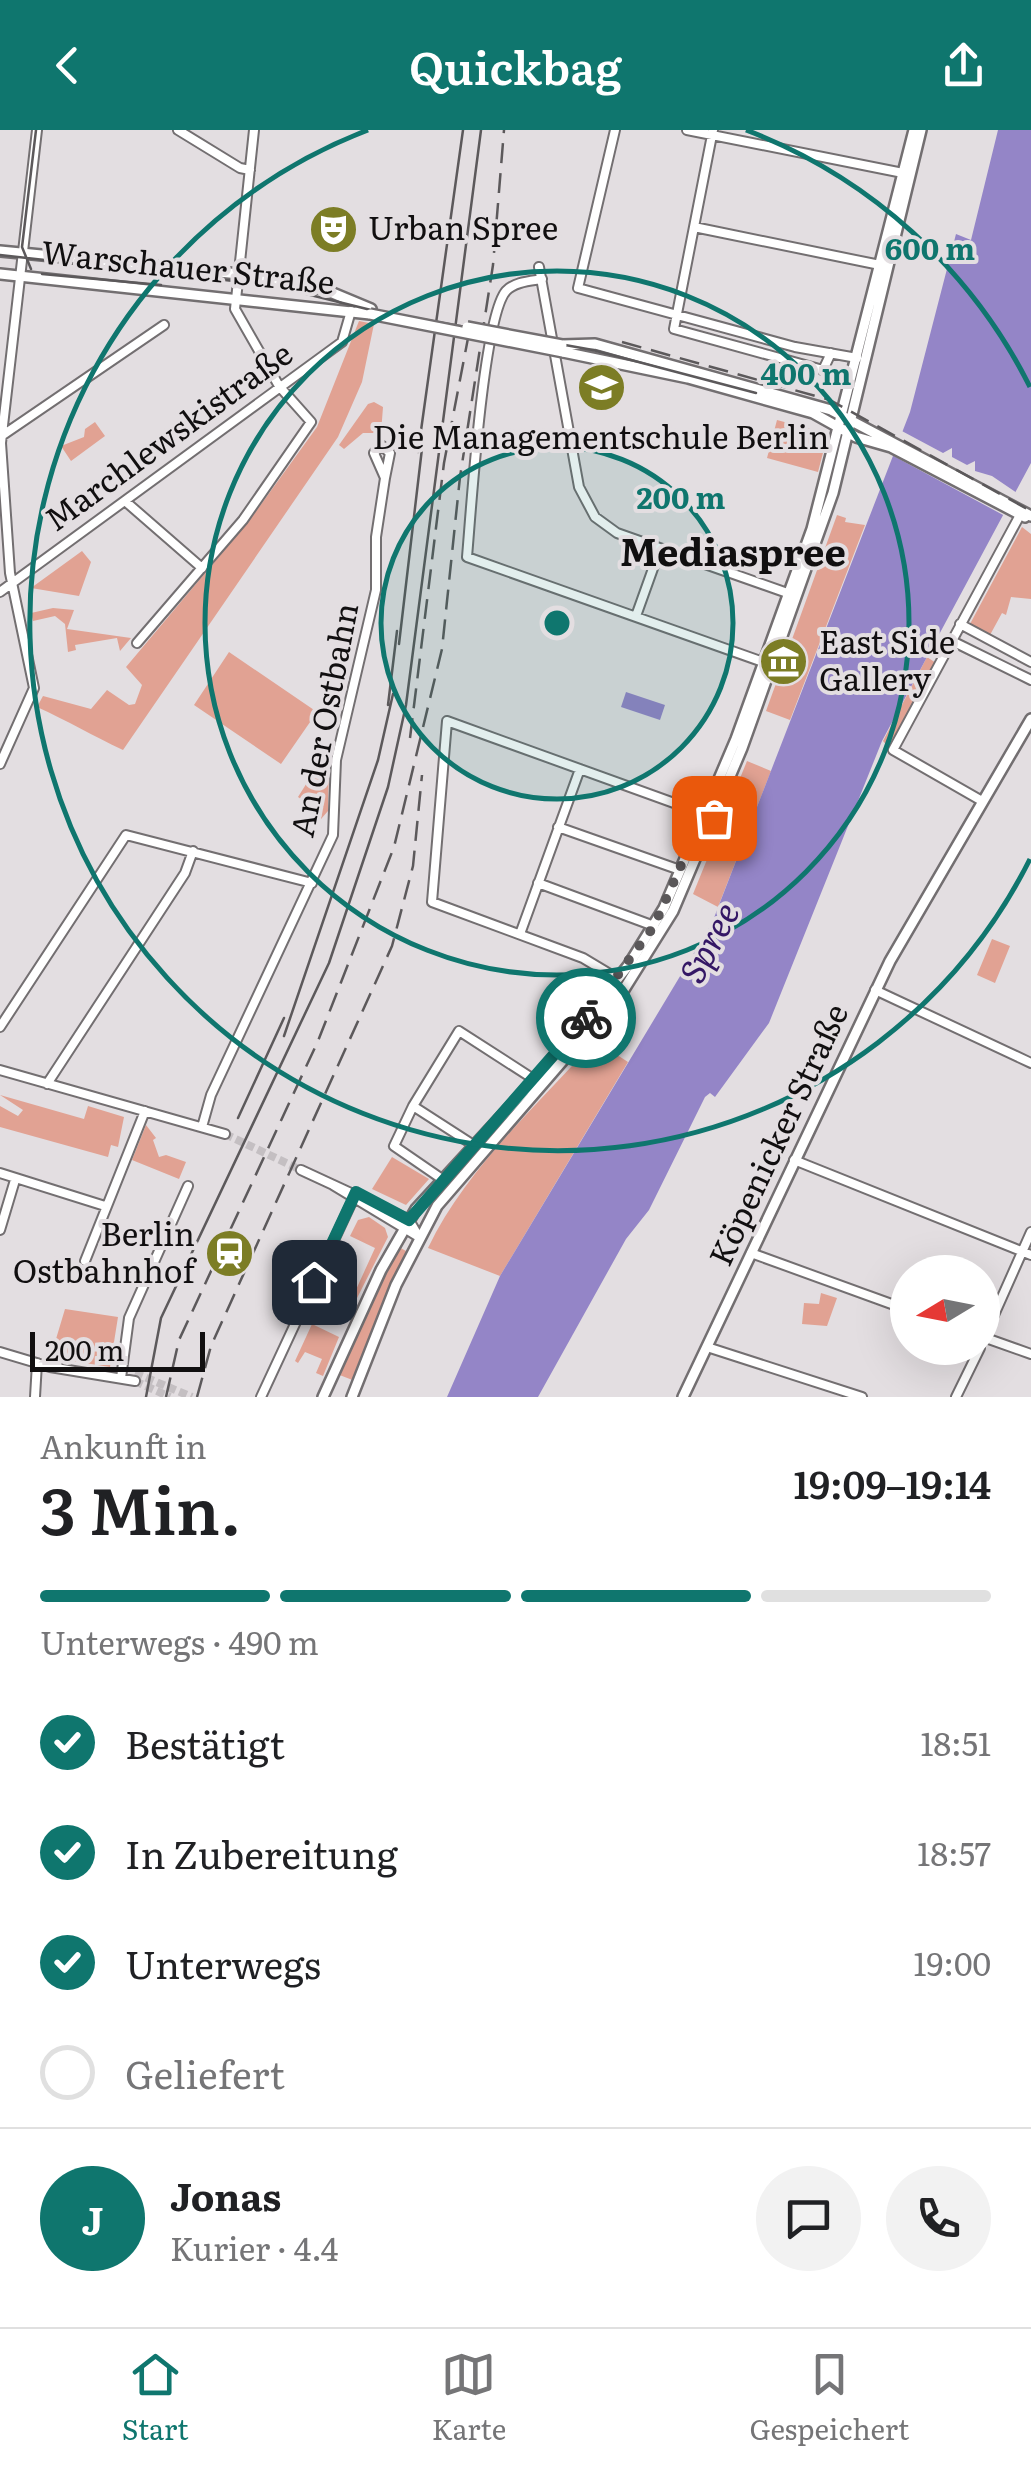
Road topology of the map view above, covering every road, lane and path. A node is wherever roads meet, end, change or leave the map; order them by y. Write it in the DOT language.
graph roads {
  1 [pos="37,130"];
  2 [pos="178,130"];
  3 [pos="254,130"];
  4 [pos="615,130"];
  5 [pos="687,130"];
  6 [pos="918,130"];
  7 [pos="713,132"];
  8 [pos="250,170"];
  9 [pos="907,174"];
  10 [pos="694,228"];
  11 [pos="0,251"];
  12 [pos="22,253"];
  13 [pos="880,265"];
  14 [pos="539,266"];
  15 [pos="0,274"];
  16 [pos="239,274"];
  17 [pos="20,276"];
  18 [pos="542,279"];
  19 [pos="236,298"];
  20 [pos="352,306"];
  21 [pos="676,316"];
  22 [pos="164,325"];
  23 [pos="563,348"];
  24 [pos="831,353"];
  25 [pos="856,358"];
  26 [pos="280,386"];
  27 [pos="842,415"];
  28 [pos="858,423"];
  29 [pos="834,424"];
  30 [pos="855,436"];
  31 [pos="1,437"];
  32 [pos="893,444"];
  33 [pos="385,478"];
  34 [pos="125,500"];
  35 [pos="1021,512"];
  36 [pos="660,549"];
  37 [pos="202,568"];
  38 [pos="12,584"];
  39 [pos="0,592"];
  40 [pos="792,595"];
  41 [pos="636,616"];
  42 [pos="960,624"];
  43 [pos="952,641"];
  44 [pos="138,643"];
  45 [pos="763,662"];
  46 [pos="1031,662"];
  47 [pos="1031,680"];
  48 [pos="1031,711"];
  49 [pos="1031,719"];
  50 [pos="0,764"];
  51 [pos="580,768"];
  52 [pos="982,802"];
  53 [pos="709,816"];
  54 [pos="558,827"];
  55 [pos="193,851"];
  56 [pos="680,870"];
  57 [pos="312,883"];
  58 [pos="538,883"];
  59 [pos="654,926"];
  60 [pos="520,934"];
  61 [pos="618,979"];
  62 [pos="627,986"];
  63 [pos="875,990"];
  64 [pos="0,1027"];
  65 [pos="1031,1063"];
  66 [pos="0,1070"];
  67 [pos="539,1083"];
  68 [pos="47,1084"];
  69 [pos="413,1106"];
  70 [pos="145,1111"];
  71 [pos="202,1126"];
  72 [pos="225,1134"];
  73 [pos="475,1146"];
  74 [pos="794,1160"];
  75 [pos="301,1170"];
  76 [pos="0,1173"];
  77 [pos="442,1179"];
  78 [pos="15,1180"];
  79 [pos="188,1186"];
  80 [pos="354,1196"];
  81 [pos="106,1206"];
  82 [pos="406,1225"];
  83 [pos="0,1230"];
  84 [pos="1031,1232"];
  85 [pos="419,1237"];
  86 [pos="1027,1253"];
  87 [pos="751,1254"];
  88 [pos="85,1261"];
  89 [pos="890,1304"];
  90 [pos="1000,1306"];
  91 [pos="1000,1346"];
  92 [pos="707,1347"];
  93 [pos="0,1352"];
  94 [pos="1031,1354"];
  95 [pos="37,1363"];
  96 [pos="971,1365"];
  97 [pos="35,1397"];
  98 [pos="261,1397"];
  99 [pos="323,1397"];
  100 [pos="352,1397"];
  101 [pos="683,1397"];
  102 [pos="862,1397"];
  103 [pos="956,1397"];
  1 -- 12 [label="street"];
  2 -- 8 [label="street"];
  3 -- 8 [label="street"];
  4 -- 21 [label="street"];
  5 -- 7 [label="street"];
  6 -- 9 [label="main road"];
  7 -- 9 [label="street"];
  7 -- 10 [label="street"];
  8 -- 16 [label="street"];
  9 -- 13 [label="main road"];
  9 -- 28 [label="main road"];
  10 -- 13 [label="street"];
  10 -- 21 [label="street"];
  11 -- 12 [label="main road, Warschauer Straße"];
  12 -- 16 [label="main road, Warschauer Straße"];
  12 -- 17 [label="street"];
  13 -- 25 [label="main road"];
  14 -- 18 [label="street"];
  15 -- 17 [label="main road, Warschauer Straße"];
  16 -- 19 [label="street"];
  16 -- 20 [label="main road, Warschauer Straße"];
  17 -- 19 [label="main road, Warschauer Straße"];
  17 -- 31 [label="street"];
  18 -- 36 [label="street"];
  18 -- 41 [label="street"];
  19 -- 20 [label="main road, Warschauer Straße"];
  19 -- 26 [label="street"];
  20 -- 23 [label="main road, Warschauer Straße, bridge"];
  20 -- 26 [label="street, Marchlewskistraße"];
  21 -- 24 [label="street"];
  21 -- 24 [label="street"];
  22 -- 31 [label="street"];
  23 -- 27 [label="main road"];
  23 -- 29 [label="main road"];
  24 -- 25 [label="street"];
  25 -- 27 [label="main road"];
  26 -- 34 [label="street, Marchlewskistraße"];
  26 -- 37 [label="street"];
  27 -- 28 [label="main road"];
  27 -- 29 [label="main road"];
  28 -- 30 [label="main road"];
  28 -- 32 [label="main road"];
  29 -- 30 [label="main road"];
  29 -- 40 [label="main road"];
  30 -- 32 [label="main road"];
  30 -- 40 [label="main road"];
  31 -- 38 [label="street"];
  32 -- 35 [label="main road"];
  33 -- 57 [label="street, An der Ostbahn"];
  34 -- 37 [label="street"];
  34 -- 38 [label="street, Marchlewskistraße"];
  35 -- 42 [label="street"];
  36 -- 40 [label="street"];
  36 -- 41 [label="street"];
  37 -- 44 [label="street"];
  38 -- 39 [label="street, Marchlewskistraße"];
  38 -- 50 [label="street"];
  40 -- 45 [label="main road"];
  40 -- 53 [label="main road"];
  41 -- 45 [label="street"];
  42 -- 43 [label="street"];
  42 -- 46 [label="street"];
  43 -- 47 [label="street"];
  43 -- 52 [label="street"];
  45 -- 53 [label="main road"];
  48 -- 49 [label="main road, Köpenicker Straße"];
  49 -- 52 [label="main road, Köpenicker Straße"];
  51 -- 53 [label="street"];
  51 -- 54 [label="street"];
  51 -- 60 [label="street"];
  52 -- 63 [label="main road, Köpenicker Straße"];
  53 -- 56 [label="main road"];
  53 -- 62 [label="main road"];
  54 -- 56 [label="street"];
  54 -- 58 [label="street"];
  55 -- 57 [label="street"];
  55 -- 64 [label="street"];
  55 -- 68 [label="street"];
  56 -- 59 [label="main road"];
  57 -- 71 [label="street, An der Ostbahn"];
  58 -- 59 [label="street"];
  58 -- 60 [label="street"];
  59 -- 61 [label="main road"];
  60 -- 61 [label="street"];
  61 -- 62 [label="main road"];
  61 -- 67 [label="main road"];
  62 -- 67 [label="main road"];
  63 -- 65 [label="street"];
  63 -- 74 [label="main road, Köpenicker Straße"];
  66 -- 68 [label="street"];
  67 -- 69 [label="street"];
  67 -- 73 [label="main road"];
  67 -- 85 [label="main road"];
  68 -- 70 [label="street"];
  69 -- 73 [label="street"];
  69 -- 77 [label="street"];
  70 -- 71 [label="street"];
  70 -- 81 [label="street"];
  71 -- 72 [label="street"];
  73 -- 77 [label="main road"];
  74 -- 86 [label="street"];
  74 -- 87 [label="main road, Köpenicker Straße"];
  75 -- 80 [label="street"];
  76 -- 78 [label="street"];
  77 -- 82 [label="main road"];
  78 -- 81 [label="street"];
  78 -- 83 [label="street"];
  79 -- 95 [label="street"];
  80 -- 82 [label="street"];
  80 -- 98 [label="street"];
  81 -- 88 [label="street"];
  82 -- 85 [label="street"];
  82 -- 99 [label="main road"];
  84 -- 86 [label="street"];
  85 -- 100 [label="main road"];
  86 -- 90 [label="street"];
  87 -- 89 [label="street"];
  87 -- 92 [label="main road, Köpenicker Straße"];
  91 -- 94 [label="street"];
  92 -- 101 [label="main road, Köpenicker Straße"];
  92 -- 102 [label="street"];
  93 -- 95 [label="street"];
  95 -- 97 [label="street"];
  96 -- 103 [label="street"];
}
